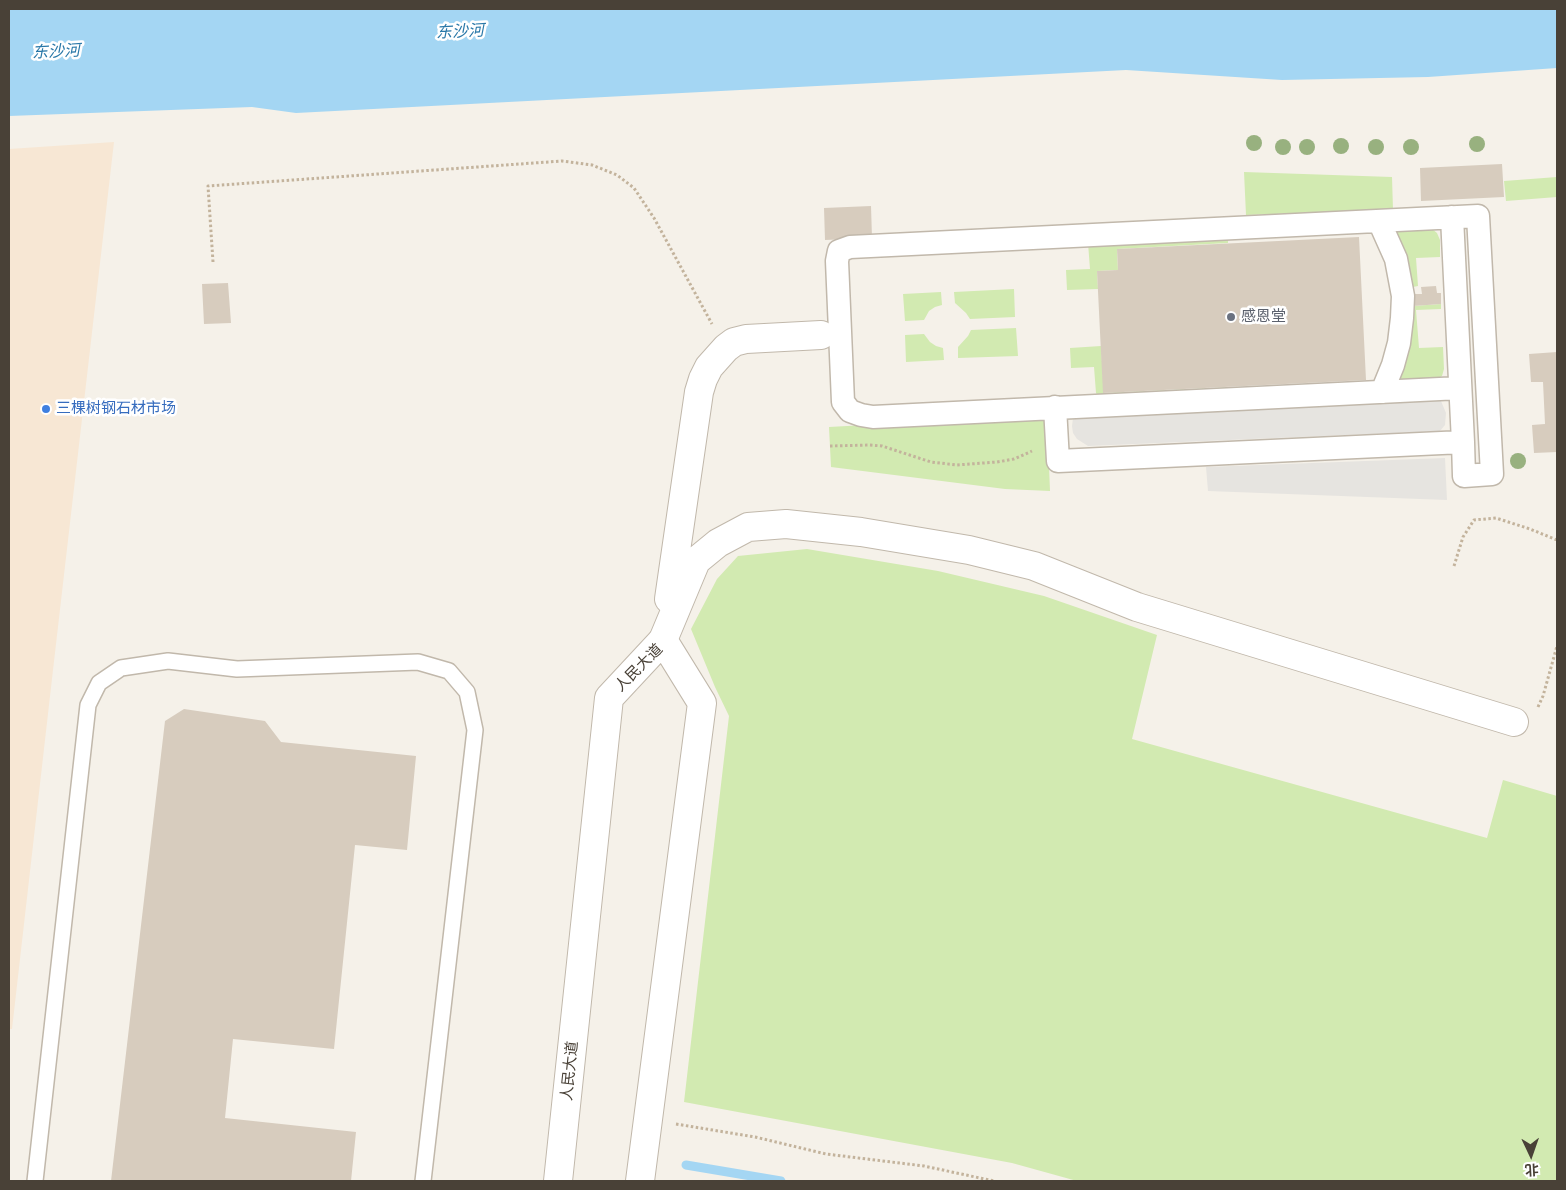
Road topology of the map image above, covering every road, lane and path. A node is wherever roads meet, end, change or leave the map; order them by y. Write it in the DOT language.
graph roads {
  1 [pos="1452,217"];
  2 [pos="1379,221"];
  3 [pos="213,262"];
  4 [pos="831,334"];
  5 [pos="726,348"];
  6 [pos="1460,388"];
  7 [pos="1382,392"];
  8 [pos="1055,407"];
  9 [pos="1056,436"];
  10 [pos="1463,442"];
  11 [pos="830,446"];
  12 [pos="1557,540"];
  13 [pos="1454,566"];
  14 [pos="663,640"];
  15 [pos="1557,646"];
  16 [pos="1514,722"];
  17 [pos="648,1119"];
  18 [pos="36,1181"];
  19 [pos="423,1181"];
  20 [pos="558,1181"];
  21 [pos="640,1181"];
  22 [pos="994,1181"];
  1 -- 2 [label="street"];
  1 -- 6 [label="street"];
  1 -- 10 [label="street"];
  2 -- 4 [label="street"];
  2 -- 7 [label="street"];
  3 -- 5 [label="path"];
  4 -- 5 [label="street"];
  4 -- 8 [label="street"];
  5 -- 14 [label="street"];
  6 -- 7 [label="street"];
  6 -- 10 [label="street"];
  7 -- 8 [label="street"];
  8 -- 9 [label="street"];
  9 -- 10 [label="street"];
  9 -- 11 [label="path"];
  12 -- 13 [label="path"];
  14 -- 16 [label="street"];
  14 -- 17 [label="street, 人民大道"];
  14 -- 20 [label="street, 人民大道"];
  15 -- 16 [label="path"];
  17 -- 21 [label="street, 人民大道"];
  17 -- 22 [label="path"];
  18 -- 19 [label="lane"];
}
